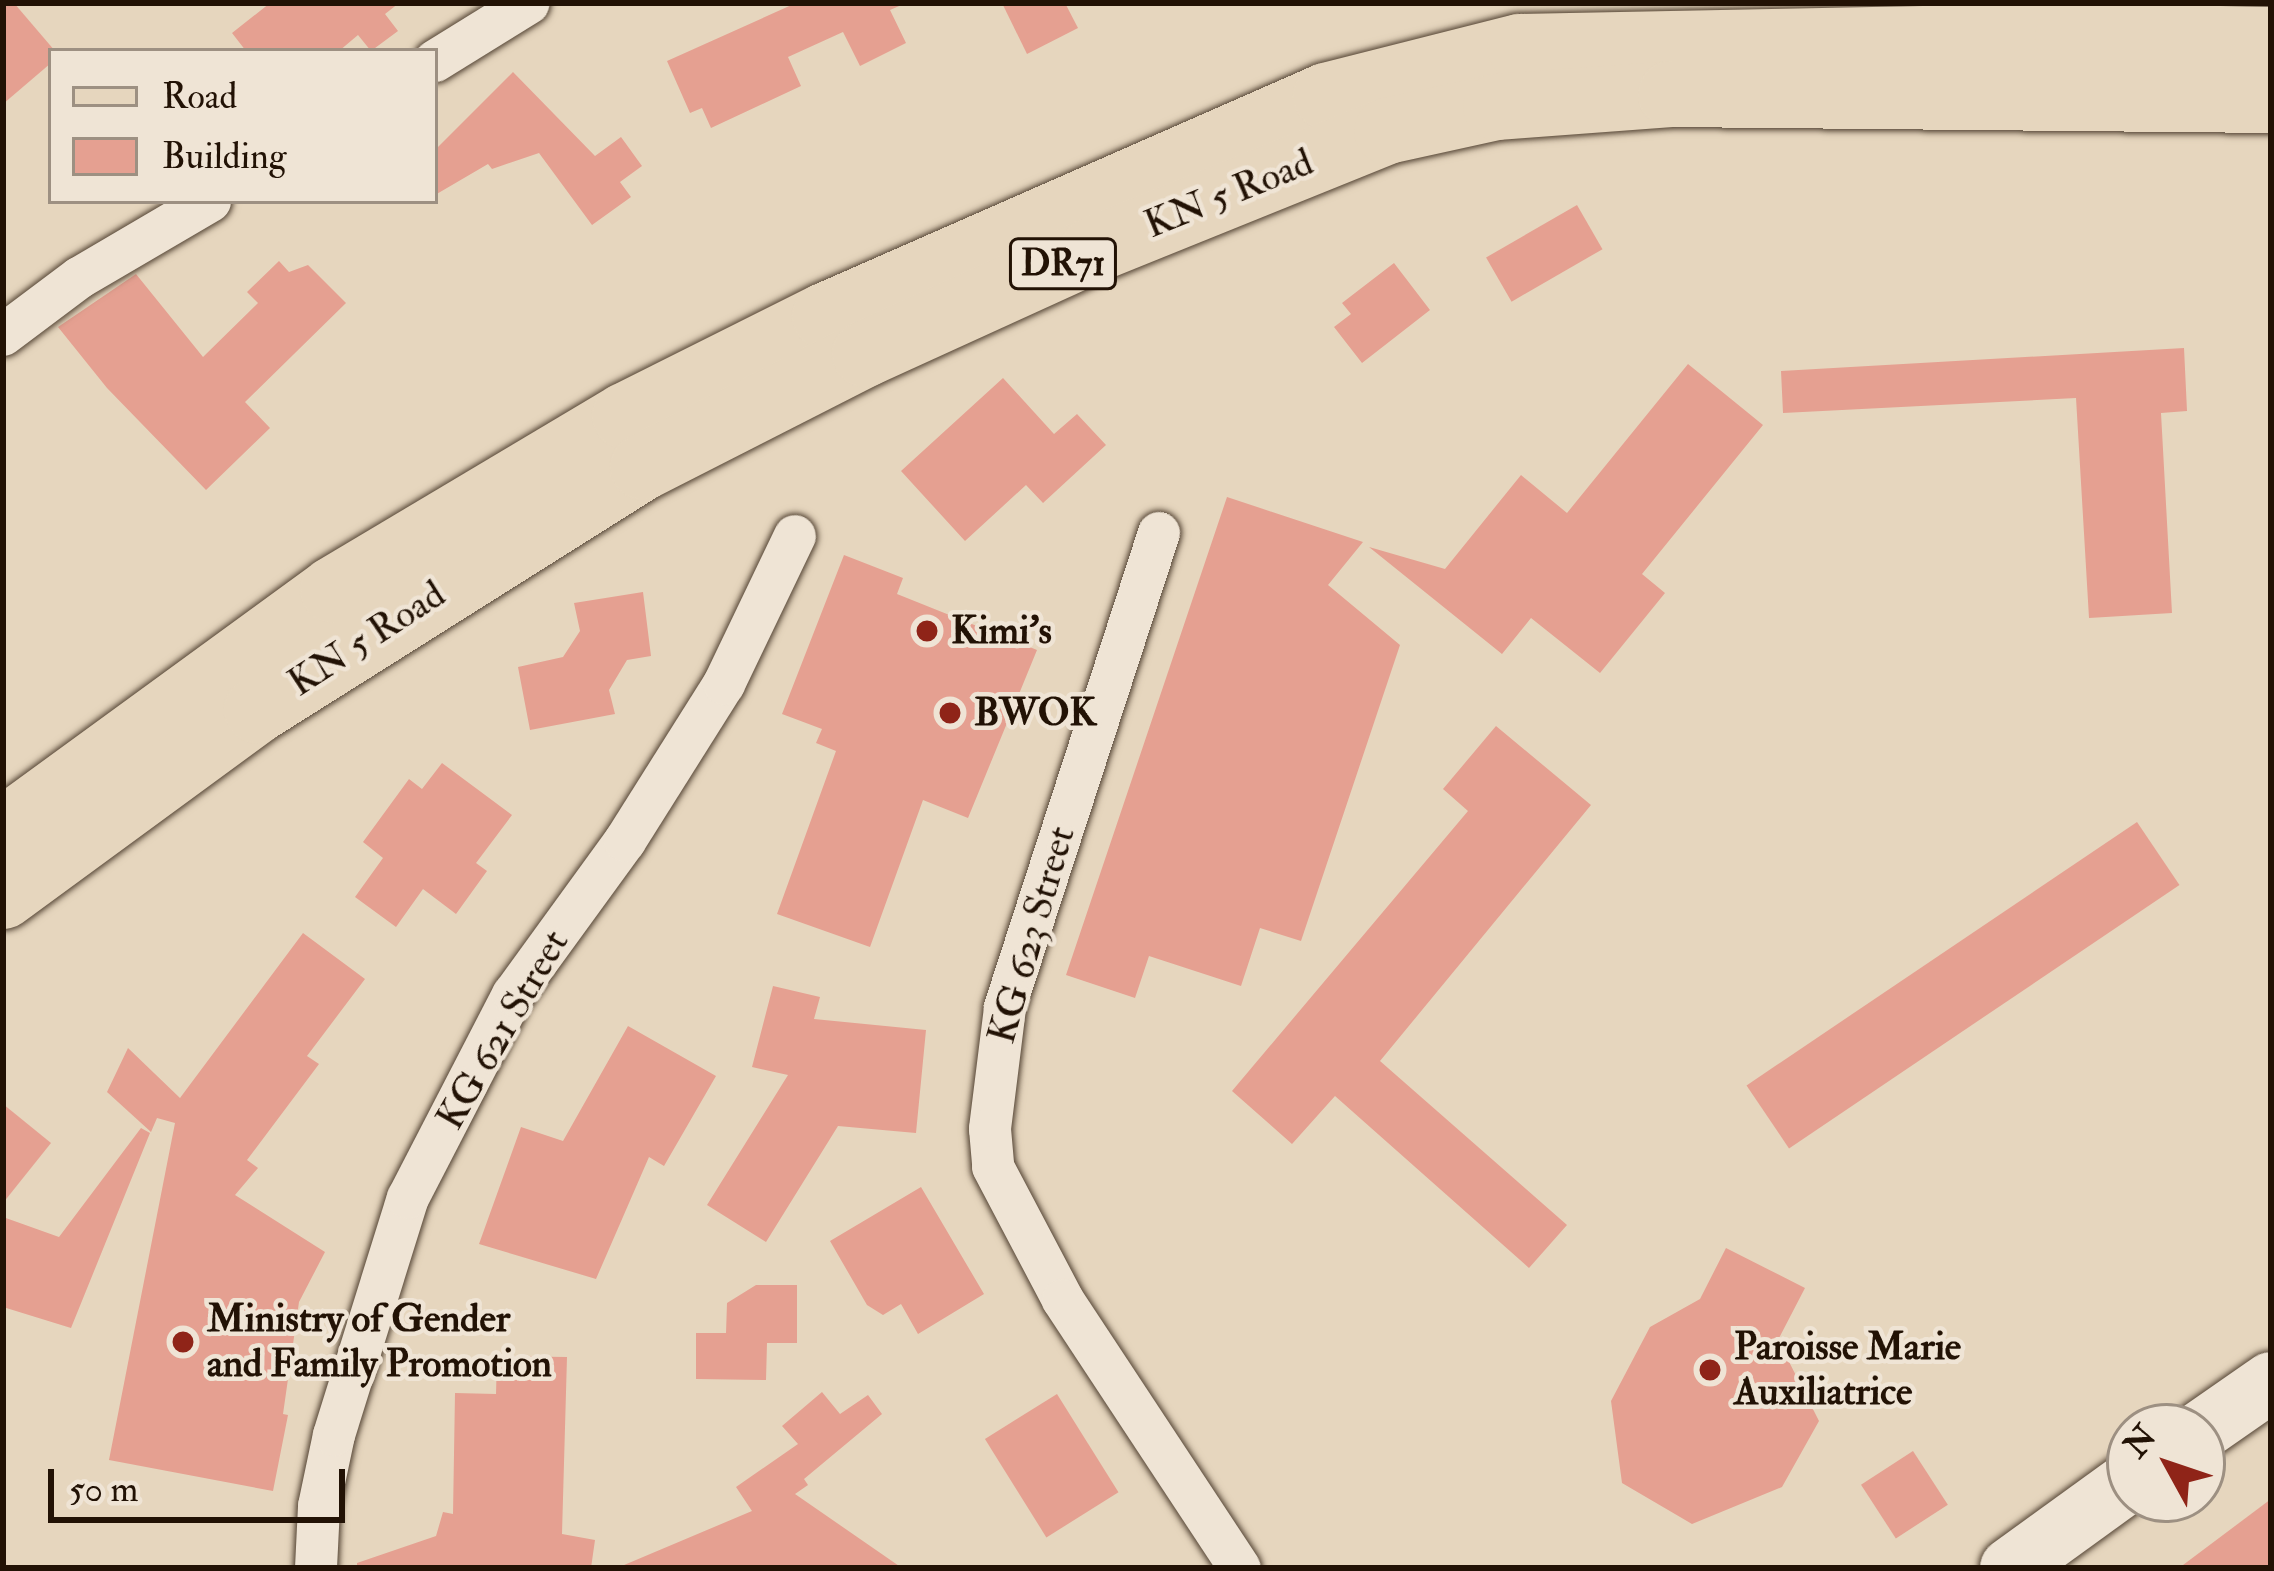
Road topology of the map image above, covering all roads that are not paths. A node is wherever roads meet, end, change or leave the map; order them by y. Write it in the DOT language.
graph roads {
  1 [pos="529,3"];
  2 [pos="2271,40"];
  3 [pos="438,59"];
  4 [pos="2271,100"];
  5 [pos="205,204"];
  6 [pos="3,335"];
  7 [pos="1159,533"];
  8 [pos="795,536"];
  9 [pos="3,831"];
  10 [pos="3,896"];
  11 [pos="2271,1382"];
  12 [pos="2226,1413"];
  13 [pos="2106,1498"];
  14 [pos="316,1568"];
  15 [pos="1240,1568"];
  16 [pos="2010,1568"];
  1 -- 3 [label="street"];
  2 -- 9 [label="main road, KN 5 Road / DR71"];
  4 -- 10 [label="main road, KN 5 Road / DR71"];
  5 -- 6 [label="street"];
  7 -- 15 [label="street, KG 623 Street"];
  8 -- 14 [label="street, KG 621 Street"];
  11 -- 12 [label="main road"];
  13 -- 16 [label="main road"];
}
